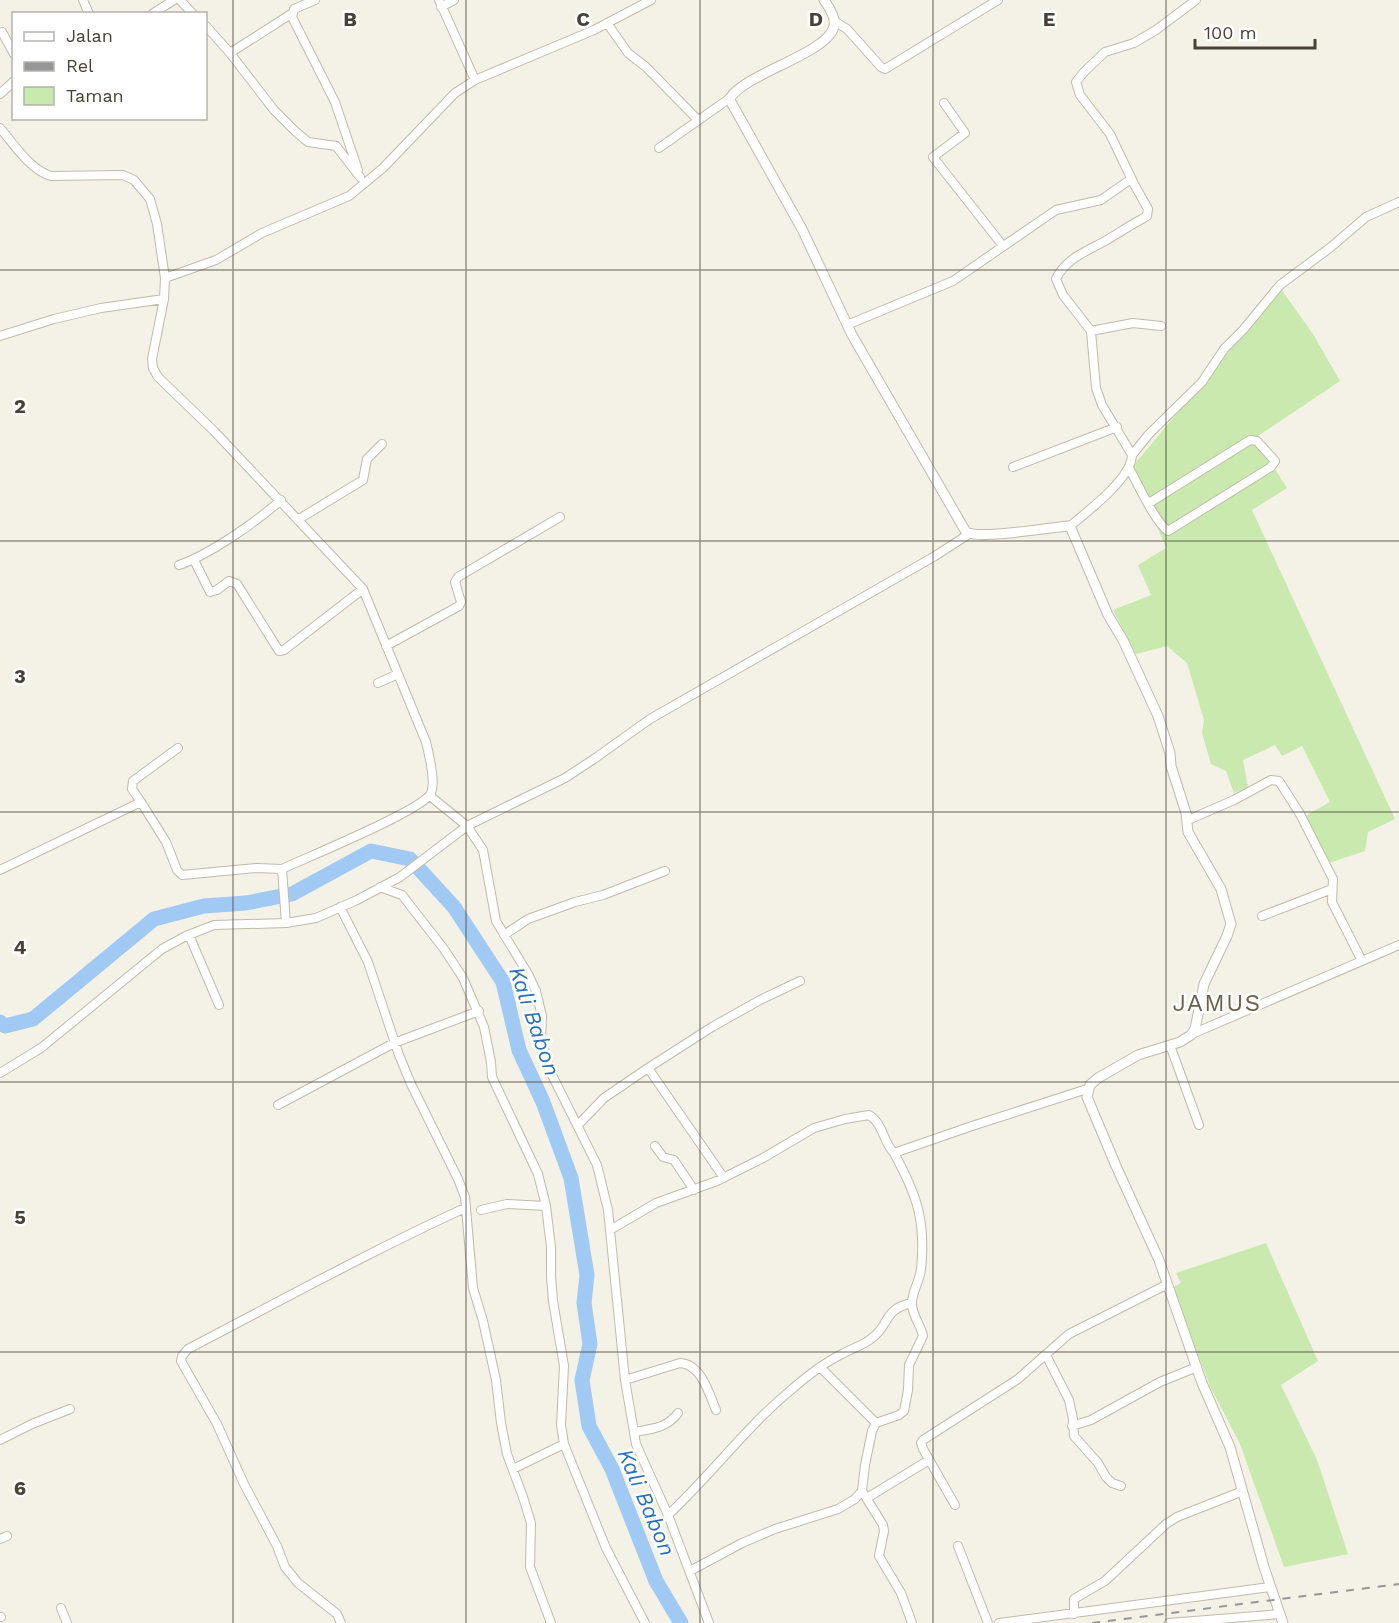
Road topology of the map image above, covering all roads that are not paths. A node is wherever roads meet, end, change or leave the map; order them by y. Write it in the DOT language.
graph roads {
  1 [pos="174,0"];
  2 [pos="180,0"];
  3 [pos="315,0"];
  4 [pos="454,0"];
  5 [pos="651,0"];
  6 [pos="824,0"];
  7 [pos="998,0"];
  8 [pos="1196,0"];
  9 [pos="440,4"];
  10 [pos="636,4"];
  11 [pos="155,12"];
  12 [pos="191,12"];
  13 [pos="291,14"];
  14 [pos="834,21"];
  15 [pos="607,23"];
  16 [pos="207,27"];
  17 [pos="2,32"];
  18 [pos="12,50"];
  19 [pos="230,53"];
  20 [pos="475,80"];
  21 [pos="12,83"];
  22 [pos="0,94"];
  23 [pos="730,98"];
  24 [pos="944,103"];
  25 [pos="698,120"];
  26 [pos="0,128"];
  27 [pos="659,148"];
  28 [pos="1131,179"];
  29 [pos="361,181"];
  30 [pos="1399,202"];
  31 [pos="1002,246"];
  32 [pos="165,278"];
  33 [pos="164,299"];
  34 [pos="847,325"];
  35 [pos="1161,326"];
  36 [pos="1091,331"];
  37 [pos="0,336"];
  38 [pos="1117,427"];
  39 [pos="382,444"];
  40 [pos="1132,455"];
  41 [pos="1013,467"];
  42 [pos="1129,468"];
  43 [pos="281,500"];
  44 [pos="1149,503"];
  45 [pos="561,517"];
  46 [pos="299,519"];
  47 [pos="1070,526"];
  48 [pos="969,534"];
  49 [pos="194,560"];
  50 [pos="179,565"];
  51 [pos="363,589"];
  52 [pos="386,646"];
  53 [pos="398,675"];
  54 [pos="378,683"];
  55 [pos="178,748"];
  56 [pos="430,796"];
  57 [pos="141,802"];
  58 [pos="1188,820"];
  59 [pos="467,826"];
  60 [pos="0,870"];
  61 [pos="665,871"];
  62 [pos="282,872"];
  63 [pos="380,887"];
  64 [pos="1332,889"];
  65 [pos="340,908"];
  66 [pos="1262,916"];
  67 [pos="286,919"];
  68 [pos="189,935"];
  69 [pos="504,935"];
  70 [pos="1399,945"];
  71 [pos="1362,961"];
  72 [pos="800,981"];
  73 [pos="219,1005"];
  74 [pos="479,1011"];
  75 [pos="1191,1035"];
  76 [pos="394,1043"];
  77 [pos="1170,1045"];
  78 [pos="648,1068"];
  79 [pos="0,1073"];
  80 [pos="1087,1089"];
  81 [pos="278,1106"];
  82 [pos="578,1125"];
  83 [pos="1199,1125"];
  84 [pos="655,1146"];
  85 [pos="894,1153"];
  86 [pos="724,1178"];
  87 [pos="694,1190"];
  88 [pos="546,1206"];
  89 [pos="465,1208"];
  90 [pos="481,1209"];
  91 [pos="610,1230"];
  92 [pos="1166,1285"];
  93 [pos="912,1303"];
  94 [pos="1046,1355"];
  95 [pos="820,1367"];
  96 [pos="1197,1367"];
  97 [pos="625,1380"];
  98 [pos="70,1409"];
  99 [pos="716,1410"];
  100 [pos="678,1413"];
  101 [pos="876,1423"];
  102 [pos="1072,1426"];
  103 [pos="634,1432"];
  104 [pos="0,1440"];
  105 [pos="564,1444"];
  106 [pos="929,1461"];
  107 [pos="513,1469"];
  108 [pos="1120,1486"];
  109 [pos="1244,1491"];
  110 [pos="865,1494"];
  111 [pos="955,1505"];
  112 [pos="668,1515"];
  113 [pos="958,1546"];
  114 [pos="690,1570"];
  115 [pos="1270,1587"];
  116 [pos="61,1608"];
  117 [pos="1074,1614"];
  118 [pos="1281,1619"];
  119 [pos="67,1623"];
  120 [pos="341,1623"];
  121 [pos="550,1623"];
  122 [pos="645,1623"];
  123 [pos="710,1623"];
  124 [pos="912,1623"];
  125 [pos="988,1623"];
  126 [pos="999,1623"];
  127 [pos="1169,1623"];
  1 -- 11 [label="street"];
  2 -- 12 [label="street"];
  3 -- 13 [label="street"];
  4 -- 9 [label="street"];
  5 -- 10 [label="street"];
  6 -- 14 [label="street"];
  7 -- 14 [label="street"];
  8 -- 28 [label="street"];
  9 -- 20 [label="street"];
  10 -- 15 [label="street"];
  13 -- 19 [label="street"];
  13 -- 29 [label="street"];
  14 -- 23 [label="street"];
  15 -- 20 [label="street"];
  15 -- 25 [label="street"];
  16 -- 19 [label="street"];
  17 -- 18 [label="street"];
  19 -- 29 [label="street"];
  20 -- 29 [label="street"];
  21 -- 22 [label="street"];
  23 -- 25 [label="street"];
  23 -- 34 [label="street"];
  24 -- 31 [label="street"];
  25 -- 27 [label="street"];
  26 -- 32 [label="street"];
  28 -- 31 [label="street"];
  28 -- 36 [label="street"];
  29 -- 32 [label="street"];
  30 -- 40 [label="street"];
  31 -- 34 [label="street"];
  32 -- 33 [label="street"];
  33 -- 37 [label="street"];
  33 -- 43 [label="street"];
  34 -- 48 [label="street"];
  35 -- 36 [label="street"];
  36 -- 38 [label="street"];
  38 -- 40 [label="street"];
  38 -- 41 [label="street"];
  39 -- 46 [label="street"];
  40 -- 42 [label="street"];
  42 -- 44 [label="street"];
  42 -- 47 [label="street"];
  43 -- 46 [label="street"];
  43 -- 49 [label="street"];
  44 -- 44 [label="street"];
  45 -- 52 [label="street"];
  46 -- 51 [label="street"];
  47 -- 48 [label="street"];
  47 -- 58 [label="street"];
  48 -- 59 [label="street"];
  49 -- 50 [label="street"];
  49 -- 51 [label="street"];
  51 -- 52 [label="street"];
  52 -- 53 [label="street"];
  53 -- 54 [label="street"];
  53 -- 56 [label="street"];
  55 -- 57 [label="street"];
  56 -- 59 [label="street"];
  56 -- 62 [label="street"];
  57 -- 60 [label="street"];
  57 -- 62 [label="street"];
  58 -- 64 [label="street"];
  58 -- 75 [label="street"];
  59 -- 63 [label="street"];
  59 -- 69 [label="street"];
  61 -- 69 [label="street"];
  62 -- 67 [label="street"];
  63 -- 65 [label="street"];
  63 -- 74 [label="street"];
  64 -- 66 [label="street"];
  64 -- 71 [label="street"];
  65 -- 67 [label="street"];
  65 -- 76 [label="street"];
  67 -- 68 [label="street"];
  68 -- 73 [label="street"];
  68 -- 79 [label="street"];
  69 -- 82 [label="street"];
  70 -- 71 [label="street"];
  71 -- 75 [label="street"];
  72 -- 78 [label="street"];
  74 -- 76 [label="street"];
  74 -- 88 [label="street"];
  75 -- 77 [label="street"];
  76 -- 81 [label="street"];
  76 -- 89 [label="street"];
  77 -- 80 [label="street"];
  77 -- 83 [label="street"];
  78 -- 82 [label="street"];
  78 -- 86 [label="street"];
  80 -- 85 [label="street"];
  80 -- 92 [label="street"];
  82 -- 91 [label="street"];
  84 -- 87 [label="street"];
  85 -- 86 [label="street"];
  85 -- 93 [label="street"];
  86 -- 87 [label="street"];
  87 -- 91 [label="street"];
  88 -- 90 [label="street"];
  88 -- 105 [label="street"];
  89 -- 107 [label="street"];
  89 -- 120 [label="street"];
  91 -- 97 [label="street"];
  92 -- 94 [label="street"];
  92 -- 96 [label="street"];
  93 -- 95 [label="street"];
  93 -- 101 [label="street"];
  94 -- 102 [label="street"];
  94 -- 106 [label="street"];
  95 -- 101 [label="street"];
  95 -- 112 [label="street"];
  96 -- 102 [label="street"];
  96 -- 109 [label="street"];
  97 -- 99 [label="street"];
  97 -- 103 [label="street"];
  98 -- 104 [label="street"];
  100 -- 103 [label="street"];
  101 -- 110 [label="street"];
  102 -- 108 [label="street"];
  103 -- 112 [label="street"];
  105 -- 107 [label="street"];
  105 -- 122 [label="street"];
  106 -- 110 [label="street"];
  106 -- 111 [label="street"];
  107 -- 121 [label="street"];
  109 -- 115 [label="street"];
  109 -- 117 [label="street"];
  110 -- 114 [label="street"];
  110 -- 124 [label="street"];
  112 -- 114 [label="street"];
  113 -- 125 [label="street"];
  114 -- 123 [label="street"];
  115 -- 117 [label="street"];
  115 -- 118 [label="street"];
  116 -- 119 [label="street"];
  117 -- 126 [label="street"];
  118 -- 127 [label="street"];
}
